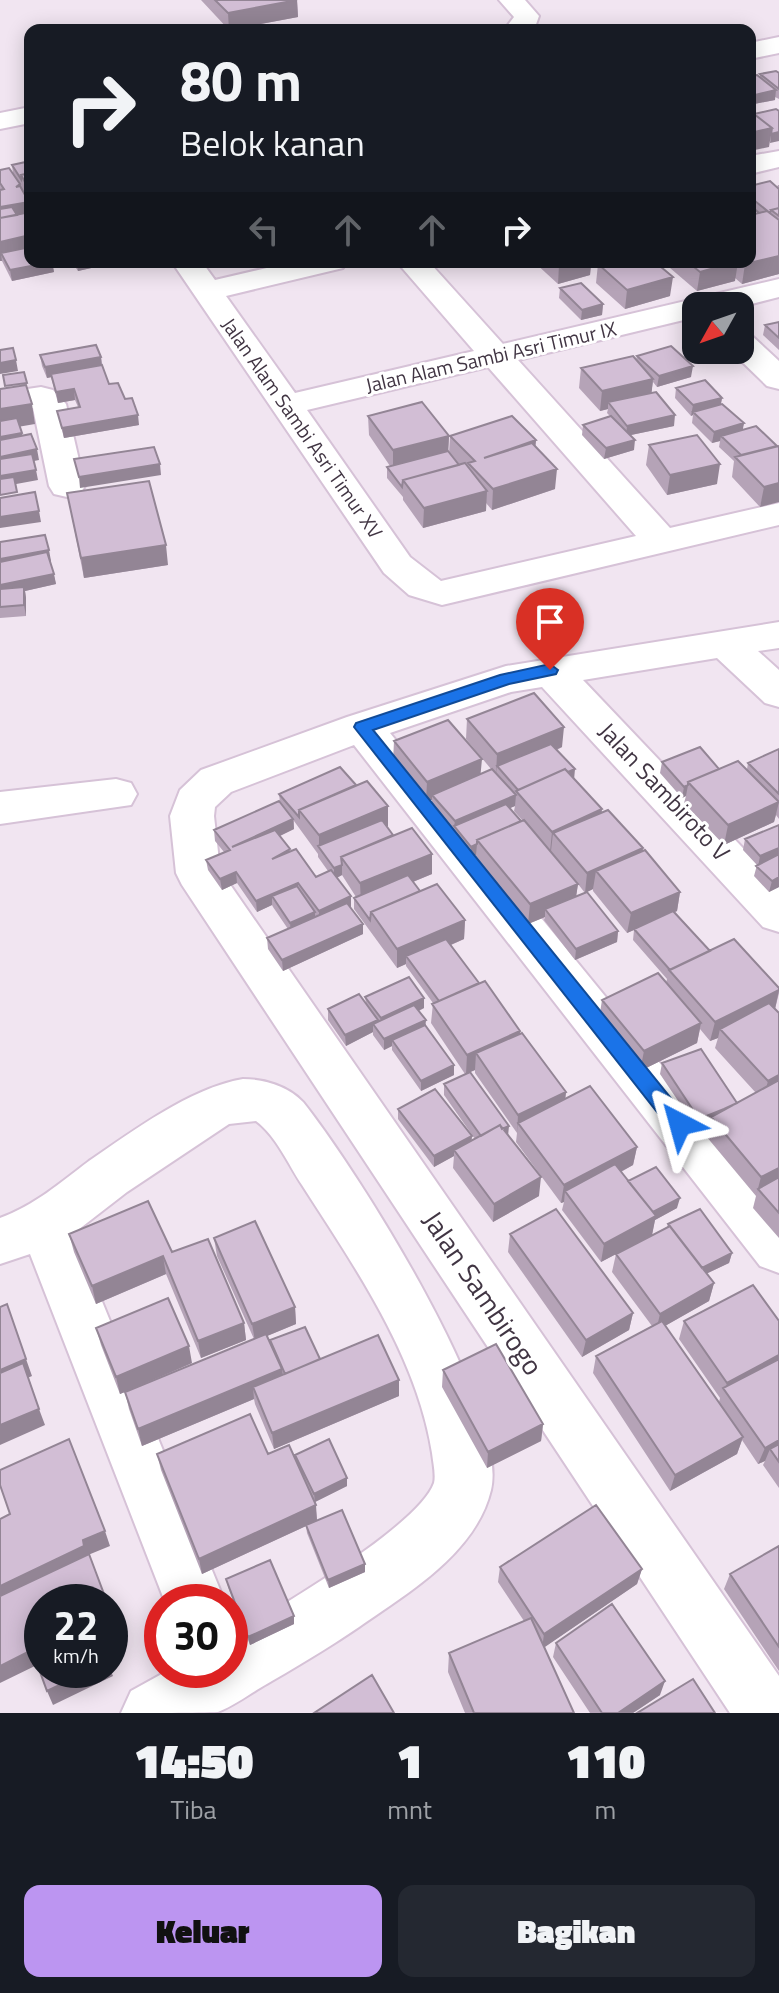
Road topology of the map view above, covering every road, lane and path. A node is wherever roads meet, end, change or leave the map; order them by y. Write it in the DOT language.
graph roads {
  1 [pos="511,0"];
  2 [pos="524,24"];
  3 [pos="779,45"];
  4 [pos="756,50"];
  5 [pos="24,116"];
  6 [pos="0,121"];
  7 [pos="779,159"];
  8 [pos="756,164"];
  9 [pos="191,268"];
  10 [pos="306,268"];
  11 [pos="417,268"];
  12 [pos="779,288"];
  13 [pos="207,291"];
  14 [pos="754,294"];
  15 [pos="682,311"];
  16 [pos="754,355"];
  17 [pos="495,356"];
  18 [pos="779,379"];
  19 [pos="0,403"];
  20 [pos="286,405"];
  21 [pos="67,486"];
  22 [pos="779,514"];
  23 [pos="663,543"];
  24 [pos="779,635"];
  25 [pos="725,643"];
  26 [pos="550,670"];
  27 [pos="779,693"];
  28 [pos="362,727"];
  29 [pos="116,794"];
  30 [pos="0,808"];
  31 [pos="779,915"];
  32 [pos="23,1233"];
  33 [pos="779,1249"];
  34 [pos="187,1584"];
  35 [pos="248,1657"];
  36 [pos="196,1688"];
  37 [pos="153,1713"];
  38 [pos="767,1713"];
  1 -- 2 [label="street"];
  3 -- 4 [label="street"];
  5 -- 6 [label="street"];
  7 -- 8 [label="street"];
  9 -- 13 [label="street, Jalan Alam Sambi Asri Timur XV"];
  10 -- 13 [label="street"];
  11 -- 17 [label="street"];
  12 -- 14 [label="street"];
  13 -- 20 [label="street, Jalan Alam Sambi Asri Timur XV"];
  15 -- 17 [label="street, Jalan Alam Sambi Asri Timur IX"];
  16 -- 18 [label="street"];
  17 -- 20 [label="street, Jalan Alam Sambi Asri Timur IX"];
  17 -- 23 [label="street"];
  19 -- 21 [label="street"];
  20 -- 23 [label="street, Jalan Alam Sambi Asri Timur XV"];
  22 -- 23 [label="street, Jalan Alam Sambi Asri Timur XV"];
  24 -- 25 [label="street"];
  25 -- 26 [label="street"];
  25 -- 27 [label="street"];
  26 -- 28 [label="street"];
  26 -- 31 [label="street, Jalan Sambiroto V"];
  28 -- 33 [label="street"];
  28 -- 38 [label="street, Jalan Sambirogo"];
  29 -- 30 [label="street"];
  32 -- 34 [label="street"];
  32 -- 35 [label="street"];
  36 -- 37 [label="street"];
}
